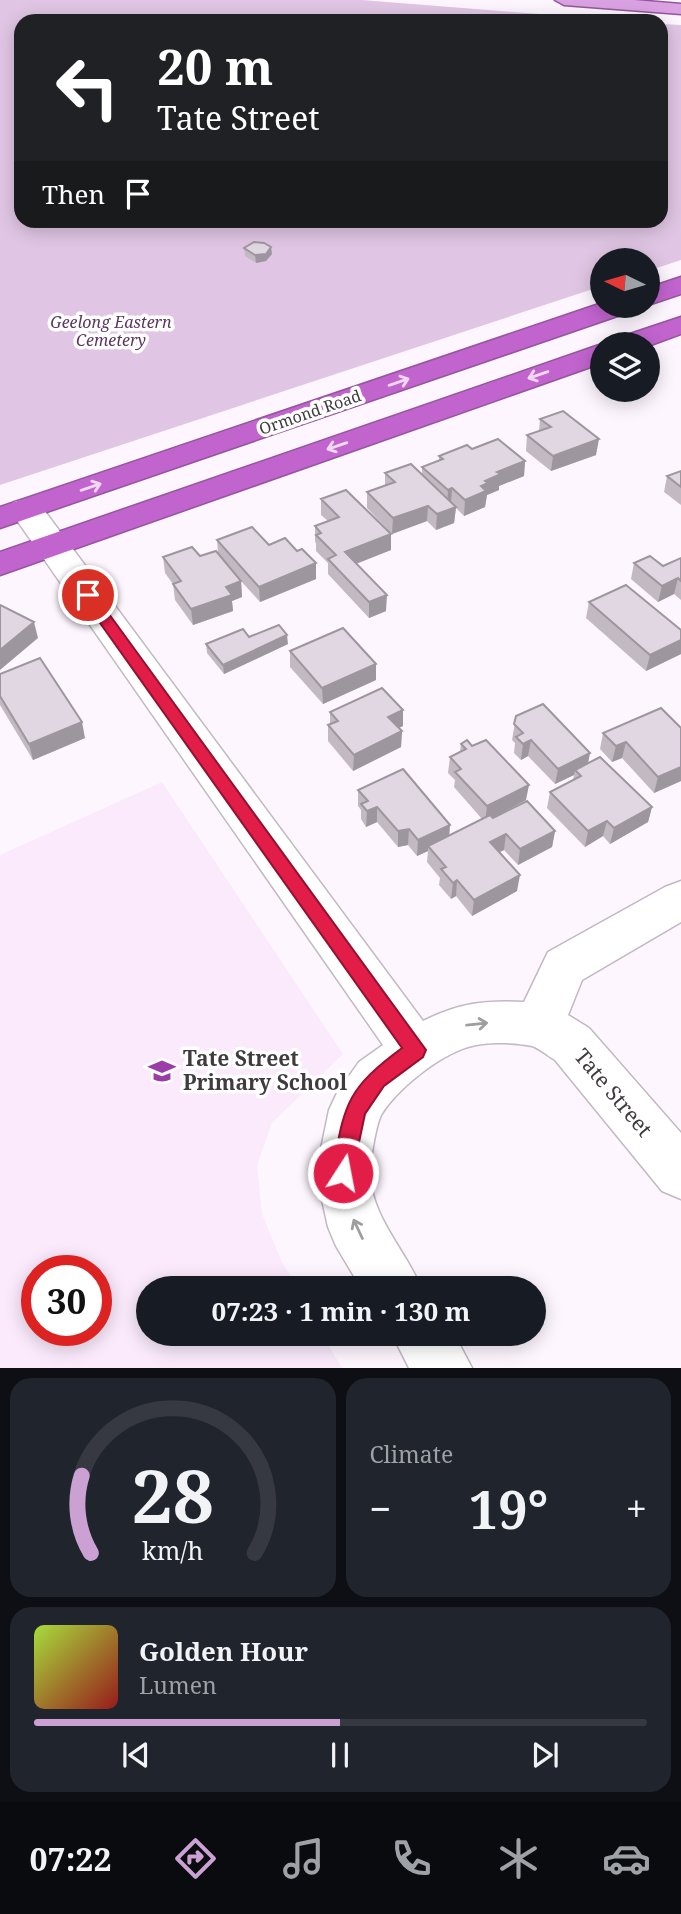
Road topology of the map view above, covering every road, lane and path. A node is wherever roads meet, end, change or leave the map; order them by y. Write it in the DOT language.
graph roads {
  1 [pos="564,0"];
  2 [pos="596,1"];
  3 [pos="681,9"];
  4 [pos="681,285"];
  5 [pos="660,293"];
  6 [pos="590,316"];
  7 [pos="681,325"];
  8 [pos="660,332"];
  9 [pos="590,357"];
  10 [pos="13,513"];
  11 [pos="52,545"];
  12 [pos="0,564"];
  13 [pos="681,900"];
  14 [pos="541,1025"];
  15 [pos="415,1050"];
  16 [pos="681,1173"];
  17 [pos="386,1276"];
  18 [pos="428,1346"];
  19 [pos="442,1368"];
  1 -- 2 [label="main road"];
  2 -- 3 [label="main road"];
  4 -- 5 [label="highway"];
  10 -- 6 [label="highway, Ormond Road, one-way"];
  7 -- 8 [label="highway"];
  9 -- 11 [label="highway, one-way"];
  10 -- 11 [label="street"];
  11 -- 12 [label="highway"];
  11 -- 15 [label="street"];
  13 -- 14 [label="street"];
  15 -- 14 [label="street, Tate Street, one-way"];
  14 -- 16 [label="street, Tate Street"];
  17 -- 15 [label="street, Tate Street, one-way"];
  18 -- 19 [label="street"];
}
